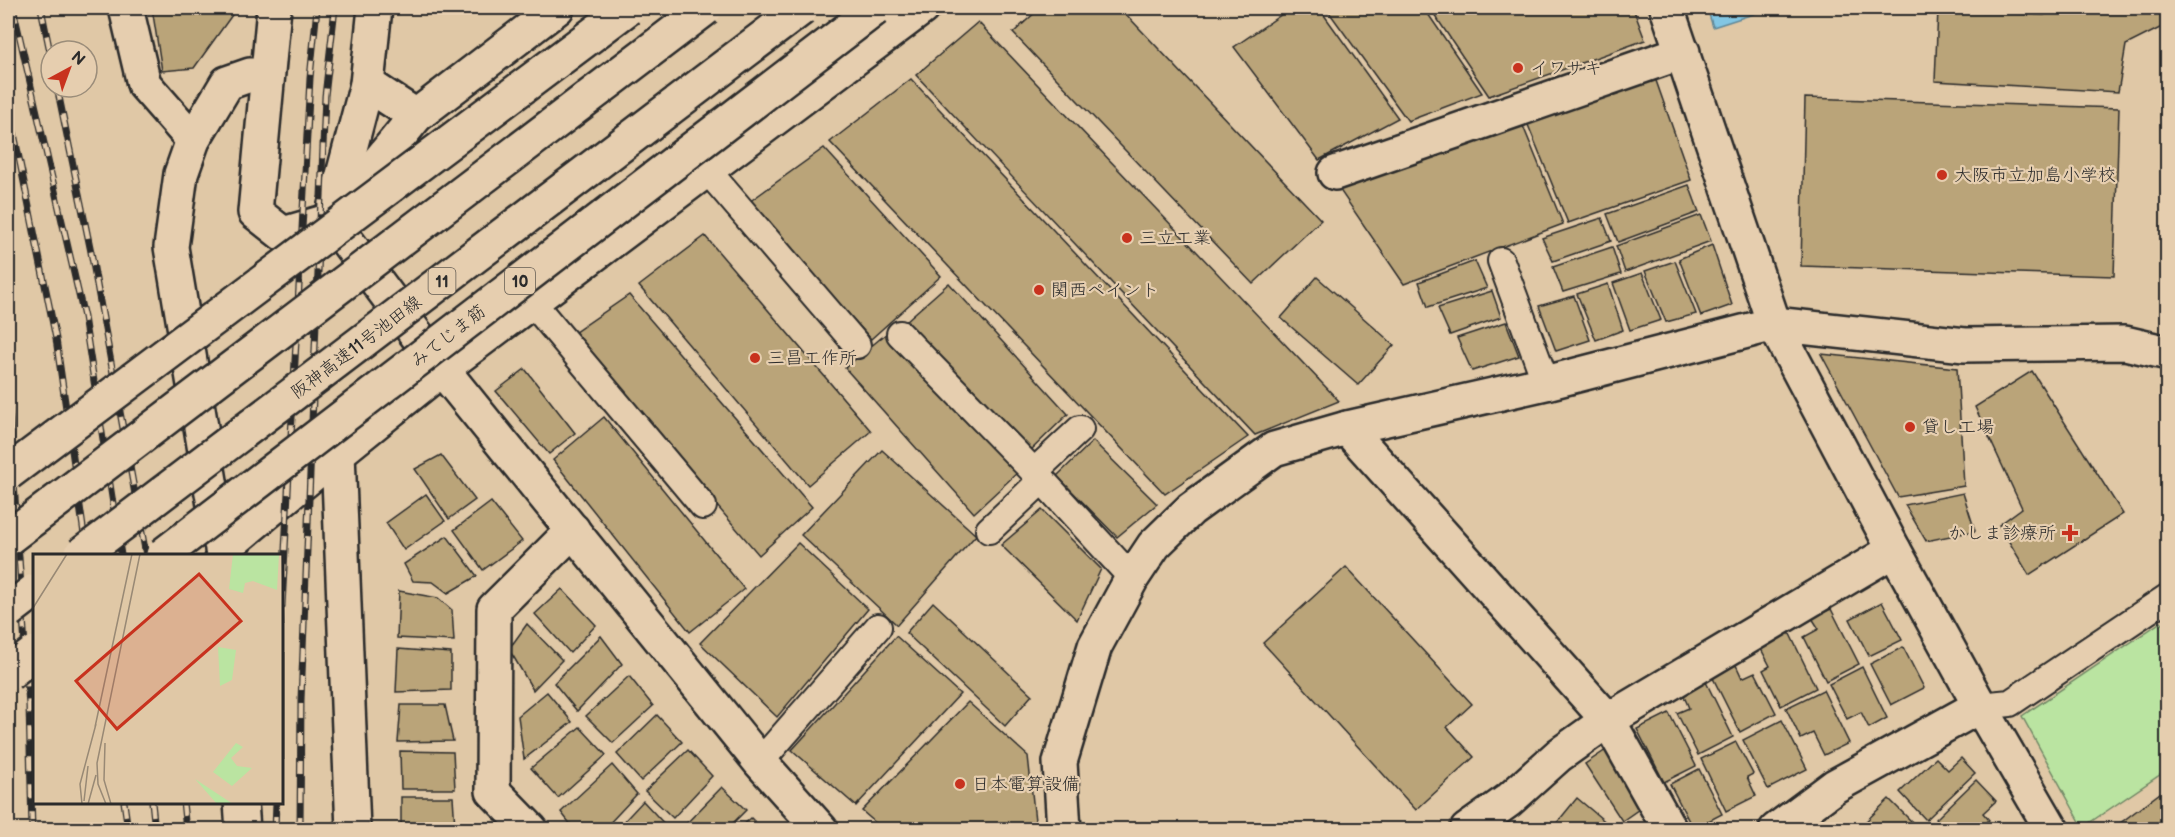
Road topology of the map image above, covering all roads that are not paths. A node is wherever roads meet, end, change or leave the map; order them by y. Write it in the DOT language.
graph roads {
  1 [pos="126,8"];
  2 [pos="274,8"];
  3 [pos="375,8"];
  4 [pos="557,8"];
  5 [pos="628,8"];
  6 [pos="706,8"];
  7 [pos="802,8"];
  8 [pos="876,8"];
  9 [pos="922,8"];
  10 [pos="1667,8"];
  11 [pos="1683,52"];
  12 [pos="267,77"];
  13 [pos="367,84"];
  14 [pos="416,116"];
  15 [pos="193,140"];
  16 [pos="706,169"];
  17 [pos="1335,173"];
  18 [pos="331,220"];
  19 [pos="1500,261"];
  20 [pos="531,301"];
  21 [pos="1774,324"];
  22 [pos="900,334"];
  23 [pos="857,345"];
  24 [pos="2168,353"];
  25 [pos="442,369"];
  26 [pos="1546,383"];
  27 [pos="1347,428"];
  28 [pos="1080,429"];
  29 [pos="338,453"];
  30 [pos="8,473"];
  31 [pos="1038,476"];
  32 [pos="703,506"];
  33 [pos="573,530"];
  34 [pos="989,530"];
  35 [pos="8,538"];
  36 [pos="1894,550"];
  37 [pos="222,553"];
  38 [pos="82,554"];
  39 [pos="164,554"];
  40 [pos="1132,578"];
  41 [pos="33,592"];
  42 [pos="2168,597"];
  43 [pos="8,611"];
  44 [pos="878,627"];
  45 [pos="33,654"];
  46 [pos="8,674"];
  47 [pos="1980,706"];
  48 [pos="1608,720"];
  49 [pos="760,762"];
  50 [pos="493,791"];
  51 [pos="241,804"];
  52 [pos="243,830"];
  53 [pos="353,830"];
  54 [pos="494,830"];
  55 [pos="531,830"];
  56 [pos="821,830"];
  57 [pos="1064,830"];
  58 [pos="1467,830"];
  59 [pos="1670,830"];
  60 [pos="1776,830"];
  61 [pos="2052,830"];
  1 -- 15 [label="main road"];
  2 -- 12 [label="main road"];
  3 -- 13 [label="main road"];
  4 -- 14 [label="main road"];
  5 -- 30 [label="main road, bridge"];
  6 -- 35 [label="main road, bridge"];
  7 -- 38 [label="main road, 阪神高速11号池田線 / 11, bridge"];
  8 -- 39 [label="main road, みてじま筋 / 10, bridge"];
  9 -- 16 [label="main road"];
  10 -- 11 [label="main road"];
  11 -- 17 [label="main road"];
  11 -- 21 [label="main road"];
  12 -- 15 [label="main road"];
  12 -- 18 [label="main road"];
  13 -- 14 [label="main road"];
  13 -- 18 [label="main road"];
  14 -- 18 [label="main road"];
  15 -- 37 [label="main road"];
  16 -- 20 [label="main road"];
  16 -- 23 [label="lane"];
  18 -- 25 [label="main road"];
  19 -- 26 [label="lane"];
  20 -- 25 [label="main road"];
  20 -- 32 [label="lane"];
  21 -- 24 [label="main road"];
  21 -- 26 [label="main road"];
  21 -- 36 [label="main road"];
  22 -- 31 [label="lane"];
  25 -- 29 [label="main road"];
  25 -- 33 [label="main road"];
  26 -- 27 [label="main road"];
  27 -- 40 [label="main road"];
  27 -- 48 [label="main road"];
  28 -- 31 [label="lane"];
  29 -- 37 [label="main road"];
  29 -- 53 [label="main road"];
  31 -- 34 [label="lane"];
  31 -- 40 [label="lane"];
  33 -- 49 [label="main road"];
  33 -- 50 [label="main road"];
  36 -- 47 [label="main road"];
  36 -- 48 [label="main road"];
  40 -- 57 [label="main road"];
  41 -- 43 [label="main road, bridge"];
  42 -- 47 [label="lane"];
  44 -- 49 [label="lane"];
  45 -- 46 [label="main road, bridge"];
  47 -- 60 [label="main road"];
  47 -- 61 [label="main road"];
  48 -- 58 [label="main road"];
  48 -- 59 [label="main road"];
  49 -- 56 [label="main road"];
  50 -- 54 [label="main road"];
  50 -- 55 [label="main road"];
  51 -- 52 [label="main road"];
}
